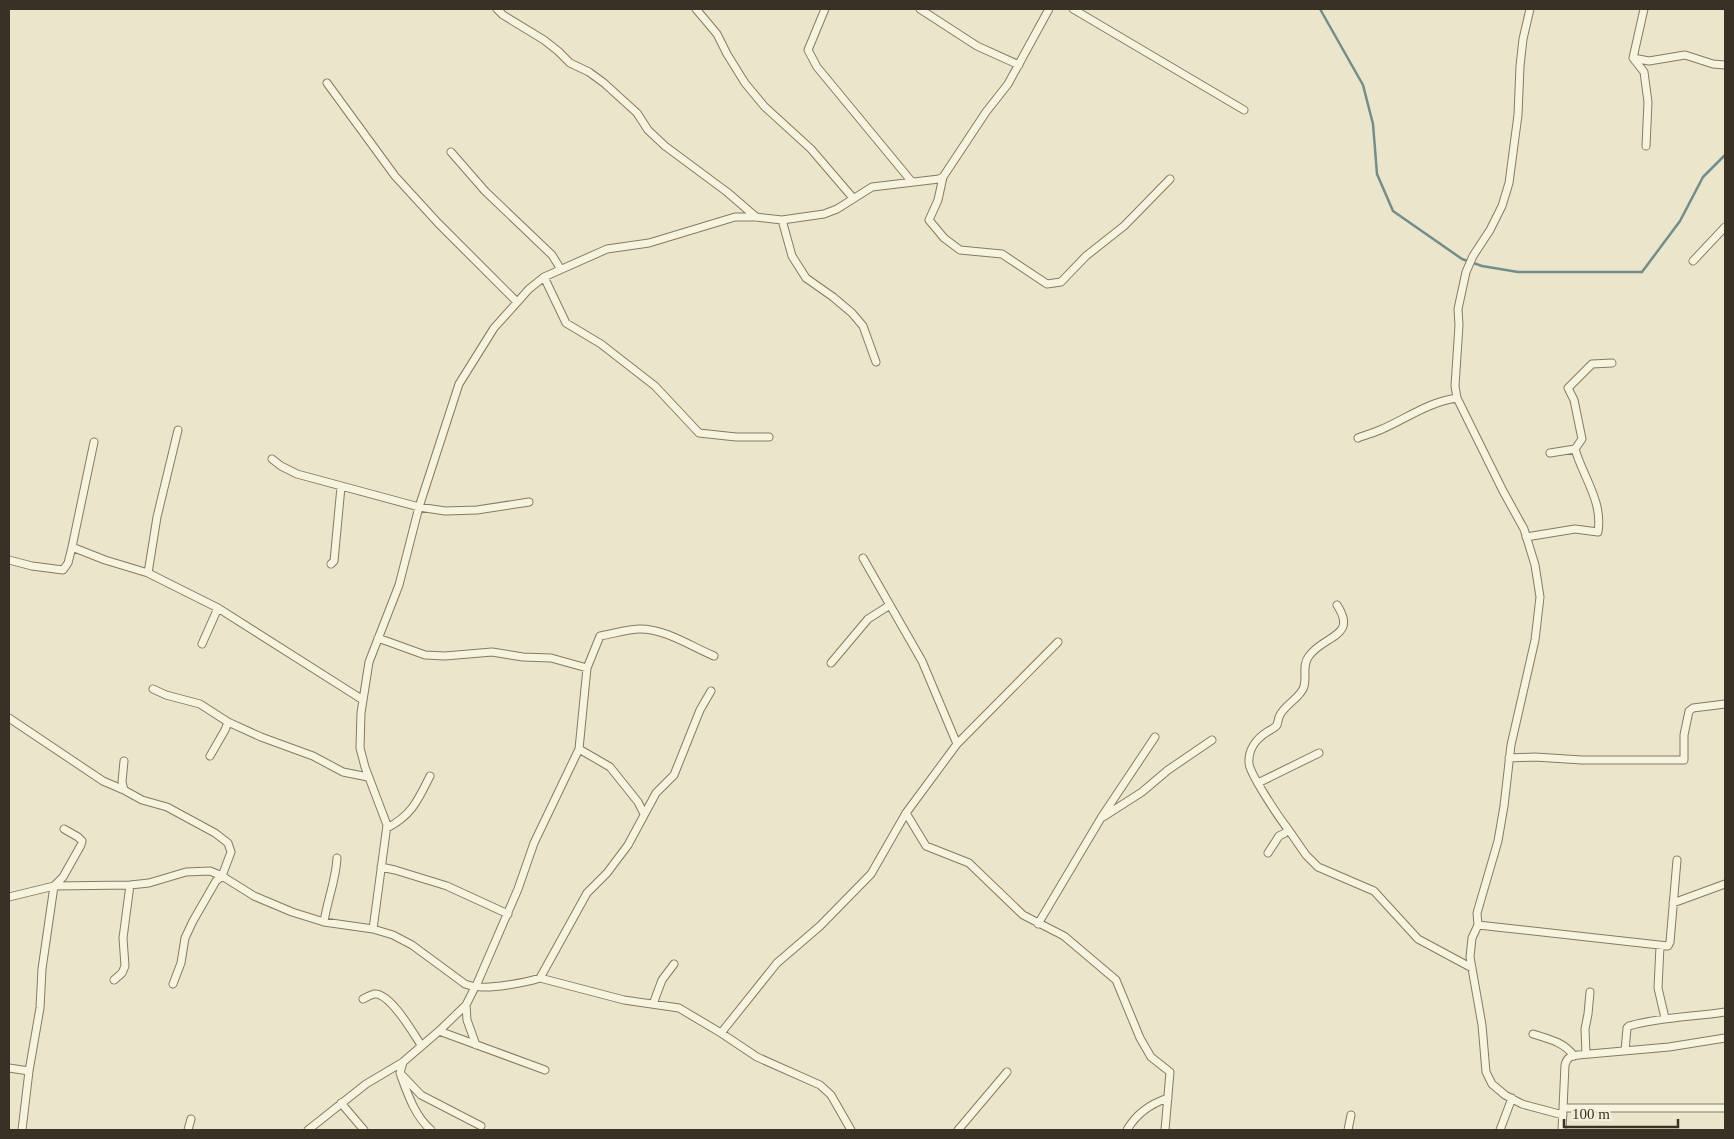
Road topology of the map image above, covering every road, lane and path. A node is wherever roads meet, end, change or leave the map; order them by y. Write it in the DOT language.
graph roads {
  1 [pos="497,9"];
  2 [pos="696,9"];
  3 [pos="824,9"];
  4 [pos="920,9"];
  5 [pos="1049,9"];
  6 [pos="1073,9"];
  7 [pos="1530,9"];
  8 [pos="1644,9"];
  9 [pos="1633,58"];
  10 [pos="1019,65"];
  11 [pos="1725,65"];
  12 [pos="327,83"];
  13 [pos="1244,110"];
  14 [pos="1646,146"];
  15 [pos="451,152"];
  16 [pos="943,176"];
  17 [pos="1170,179"];
  18 [pos="912,182"];
  19 [pos="853,198"];
  20 [pos="756,217"];
  21 [pos="782,220"];
  22 [pos="1725,227"];
  23 [pos="1693,261"];
  24 [pos="560,268"];
  25 [pos="544,277"];
  26 [pos="517,302"];
  27 [pos="876,362"];
  28 [pos="1612,363"];
  29 [pos="1457,398"];
  30 [pos="178,430"];
  31 [pos="768,436"];
  32 [pos="1358,438"];
  33 [pos="94,442"];
  34 [pos="1575,449"];
  35 [pos="1550,453"];
  36 [pos="272,459"];
  37 [pos="342,487"];
  38 [pos="529,502"];
  39 [pos="419,507"];
  40 [pos="1526,537"];
  41 [pos="72,547"];
  42 [pos="863,558"];
  43 [pos="9,560"];
  44 [pos="331,564"];
  45 [pos="148,573"];
  46 [pos="890,605"];
  47 [pos="1337,605"];
  48 [pos="218,608"];
  49 [pos="378,638"];
  50 [pos="1058,642"];
  51 [pos="202,644"];
  52 [pos="714,656"];
  53 [pos="831,663"];
  54 [pos="587,668"];
  55 [pos="153,689"];
  56 [pos="711,692"];
  57 [pos="363,700"];
  58 [pos="1725,704"];
  59 [pos="9,718"];
  60 [pos="228,722"];
  61 [pos="1154,737"];
  62 [pos="1212,740"];
  63 [pos="958,744"];
  64 [pos="579,749"];
  65 [pos="1319,753"];
  66 [pos="210,756"];
  67 [pos="1509,758"];
  68 [pos="124,761"];
  69 [pos="430,776"];
  70 [pos="368,777"];
  71 [pos="1258,783"];
  72 [pos="124,790"];
  73 [pos="906,813"];
  74 [pos="644,814"];
  75 [pos="1101,818"];
  76 [pos="387,828"];
  77 [pos="64,829"];
  78 [pos="1288,829"];
  79 [pos="1268,852"];
  80 [pos="337,858"];
  81 [pos="1677,860"];
  82 [pos="381,867"];
  83 [pos="222,876"];
  84 [pos="1725,884"];
  85 [pos="54,886"];
  86 [pos="130,886"];
  87 [pos="9,897"];
  88 [pos="1673,903"];
  89 [pos="508,914"];
  90 [pos="324,922"];
  91 [pos="1038,924"];
  92 [pos="1478,925"];
  93 [pos="373,929"];
  94 [pos="1660,946"];
  95 [pos="674,964"];
  96 [pos="1472,968"];
  97 [pos="540,978"];
  98 [pos="114,980"];
  99 [pos="173,984"];
  100 [pos="476,986"];
  101 [pos="1590,992"];
  102 [pos="363,999"];
  103 [pos="653,1004"];
  104 [pos="466,1005"];
  105 [pos="1725,1012"];
  106 [pos="1665,1018"];
  107 [pos="439,1031"];
  108 [pos="721,1033"];
  109 [pos="1533,1034"];
  110 [pos="1725,1038"];
  111 [pos="476,1044"];
  112 [pos="421,1045"];
  113 [pos="1625,1051"];
  114 [pos="1586,1054"];
  115 [pos="1574,1056"];
  116 [pos="403,1062"];
  117 [pos="9,1068"];
  118 [pos="545,1070"];
  119 [pos="29,1072"];
  120 [pos="1007,1072"];
  121 [pos="400,1073"];
  122 [pos="1168,1098"];
  123 [pos="1512,1098"];
  124 [pos="341,1102"];
  125 [pos="1725,1108"];
  126 [pos="1564,1111"];
  127 [pos="1351,1115"];
  128 [pos="191,1120"];
  129 [pos="481,1126"];
  130 [pos="22,1130"];
  131 [pos="188,1130"];
  132 [pos="308,1130"];
  133 [pos="364,1130"];
  134 [pos="431,1130"];
  135 [pos="851,1130"];
  136 [pos="958,1130"];
  137 [pos="1127,1130"];
  138 [pos="1165,1130"];
  139 [pos="1348,1130"];
  140 [pos="1500,1130"];
  141 [pos="1562,1130"];
  1 -- 20 [label="street"];
  2 -- 19 [label="street"];
  3 -- 18 [label="street"];
  4 -- 10 [label="street"];
  5 -- 10 [label="street"];
  6 -- 13 [label="street"];
  7 -- 29 [label="street"];
  8 -- 9 [label="street"];
  9 -- 11 [label="street"];
  9 -- 14 [label="street"];
  10 -- 16 [label="street"];
  12 -- 26 [label="street"];
  15 -- 24 [label="street"];
  16 -- 17 [label="street"];
  16 -- 18 [label="street"];
  18 -- 19 [label="street"];
  19 -- 21 [label="street"];
  20 -- 21 [label="street"];
  20 -- 24 [label="street"];
  21 -- 27 [label="street"];
  22 -- 23 [label="street"];
  24 -- 25 [label="street"];
  25 -- 26 [label="street"];
  25 -- 31 [label="street"];
  26 -- 39 [label="street"];
  28 -- 34 [label="street"];
  29 -- 32 [label="street"];
  29 -- 40 [label="street"];
  30 -- 45 [label="street"];
  33 -- 41 [label="street"];
  34 -- 35 [label="street"];
  34 -- 40 [label="street"];
  36 -- 37 [label="street"];
  37 -- 39 [label="street"];
  37 -- 44 [label="street"];
  38 -- 39 [label="street"];
  39 -- 49 [label="street"];
  40 -- 67 [label="street"];
  41 -- 43 [label="street"];
  41 -- 45 [label="street"];
  42 -- 46 [label="street"];
  45 -- 48 [label="street"];
  46 -- 53 [label="street"];
  46 -- 63 [label="street"];
  47 -- 71 [label="street"];
  48 -- 51 [label="street"];
  48 -- 57 [label="street"];
  49 -- 54 [label="street"];
  49 -- 57 [label="street"];
  50 -- 63 [label="street"];
  52 -- 54 [label="street"];
  54 -- 64 [label="street"];
  55 -- 60 [label="street"];
  56 -- 74 [label="street"];
  57 -- 70 [label="street"];
  58 -- 67 [label="street"];
  59 -- 72 [label="street"];
  60 -- 66 [label="street"];
  60 -- 70 [label="street"];
  61 -- 75 [label="street"];
  62 -- 75 [label="street"];
  63 -- 73 [label="street"];
  64 -- 74 [label="street"];
  64 -- 89 [label="street"];
  65 -- 71 [label="street"];
  67 -- 92 [label="street"];
  68 -- 72 [label="street"];
  69 -- 76 [label="street"];
  70 -- 76 [label="street"];
  71 -- 78 [label="street"];
  72 -- 83 [label="street"];
  73 -- 91 [label="street"];
  73 -- 108 [label="street"];
  74 -- 97 [label="street"];
  75 -- 91 [label="street"];
  76 -- 82 [label="street"];
  77 -- 85 [label="street"];
  78 -- 79 [label="street"];
  78 -- 96 [label="street"];
  80 -- 90 [label="street"];
  81 -- 88 [label="street"];
  82 -- 89 [label="street"];
  82 -- 93 [label="street"];
  83 -- 86 [label="street"];
  83 -- 90 [label="street"];
  83 -- 99 [label="street"];
  84 -- 88 [label="street"];
  85 -- 86 [label="street"];
  85 -- 87 [label="street"];
  85 -- 119 [label="street"];
  86 -- 98 [label="street"];
  88 -- 94 [label="street"];
  89 -- 100 [label="street"];
  90 -- 93 [label="street"];
  91 -- 122 [label="street"];
  92 -- 94 [label="street"];
  92 -- 96 [label="street"];
  93 -- 100 [label="street"];
  94 -- 106 [label="street"];
  95 -- 103 [label="street"];
  96 -- 123 [label="street"];
  97 -- 100 [label="street"];
  97 -- 103 [label="street"];
  100 -- 104 [label="street"];
  101 -- 114 [label="street"];
  102 -- 112 [label="street"];
  103 -- 108 [label="street"];
  104 -- 107 [label="street"];
  104 -- 111 [label="street"];
  105 -- 106 [label="street"];
  106 -- 113 [label="street"];
  107 -- 111 [label="street"];
  107 -- 112 [label="street"];
  108 -- 135 [label="street"];
  109 -- 115 [label="street"];
  110 -- 113 [label="street"];
  111 -- 118 [label="street"];
  112 -- 116 [label="street"];
  113 -- 114 [label="street"];
  114 -- 115 [label="street"];
  115 -- 126 [label="street"];
  116 -- 121 [label="street"];
  116 -- 124 [label="street"];
  117 -- 119 [label="street"];
  119 -- 130 [label="street"];
  120 -- 136 [label="street"];
  121 -- 129 [label="street"];
  121 -- 134 [label="street"];
  122 -- 137 [label="street"];
  122 -- 138 [label="street"];
  123 -- 126 [label="street"];
  123 -- 140 [label="street"];
  124 -- 132 [label="street"];
  124 -- 133 [label="street"];
  125 -- 126 [label="street"];
  126 -- 141 [label="street"];
  127 -- 139 [label="street"];
  128 -- 131 [label="street"];
}
